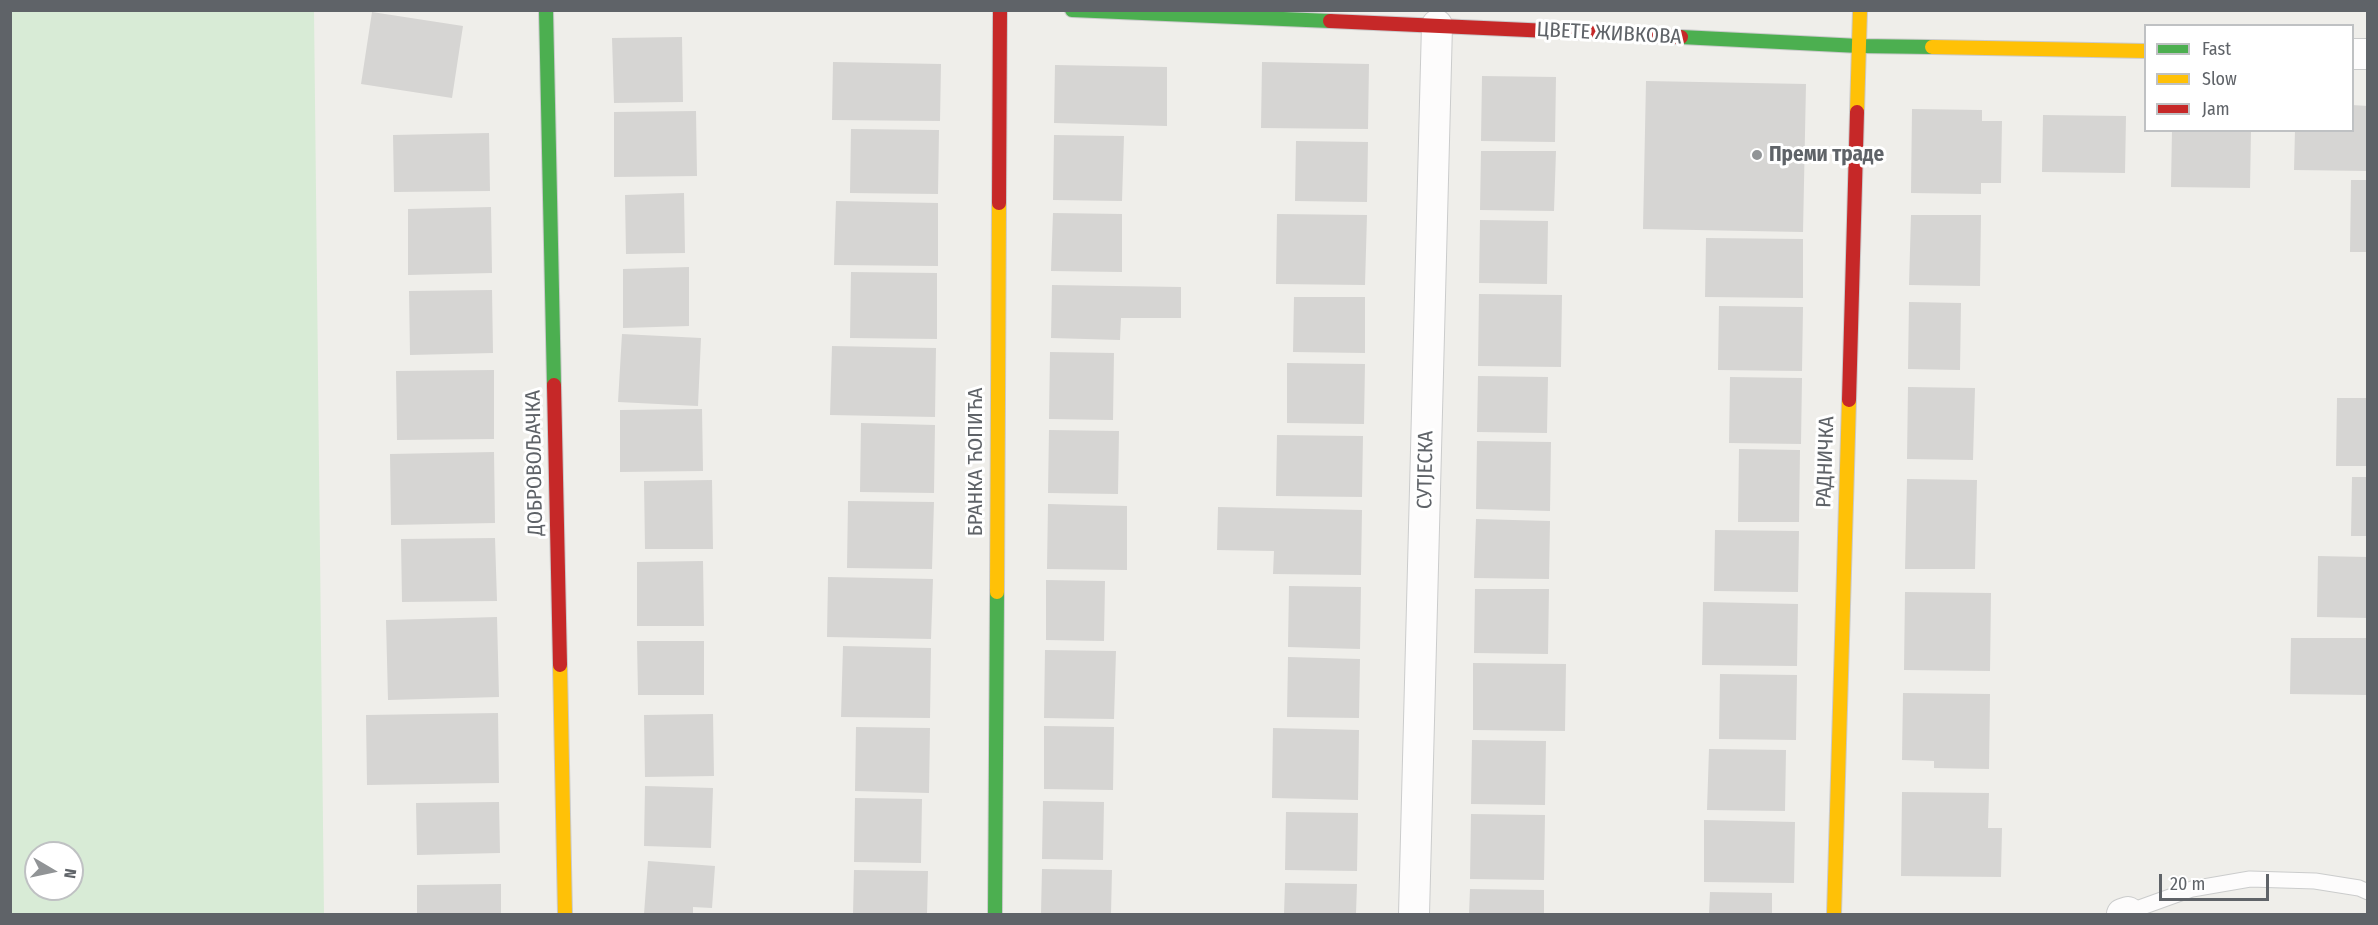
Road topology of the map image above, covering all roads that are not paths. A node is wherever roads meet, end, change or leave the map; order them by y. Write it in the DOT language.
graph roads {
  1 [pos="546,10"];
  2 [pos="1000,10"];
  3 [pos="1072,10"];
  4 [pos="1860,10"];
  5 [pos="1437,25"];
  6 [pos="1859,46"];
  7 [pos="2144,51"];
  8 [pos="2367,892"];
  9 [pos="2125,913"];
  10 [pos="565,915"];
  11 [pos="995,915"];
  12 [pos="1414,915"];
  13 [pos="1834,915"];
  1 -- 10 [label="street, ДОБРОВОЉАЧКА"];
  2 -- 11 [label="street, БРАНКА ЋОПИЋА"];
  3 -- 5 [label="street, ЦВЕТЕ ЖИВКОВА"];
  4 -- 6 [label="street, РАДНИЧКА"];
  5 -- 6 [label="street, ЦВЕТЕ ЖИВКОВА"];
  5 -- 12 [label="street, СУТЈЕСКА"];
  6 -- 7 [label="street, ЦВЕТЕ ЖИВКОВА"];
  6 -- 13 [label="street, РАДНИЧКА"];
  8 -- 9 [label="lane"];
}
